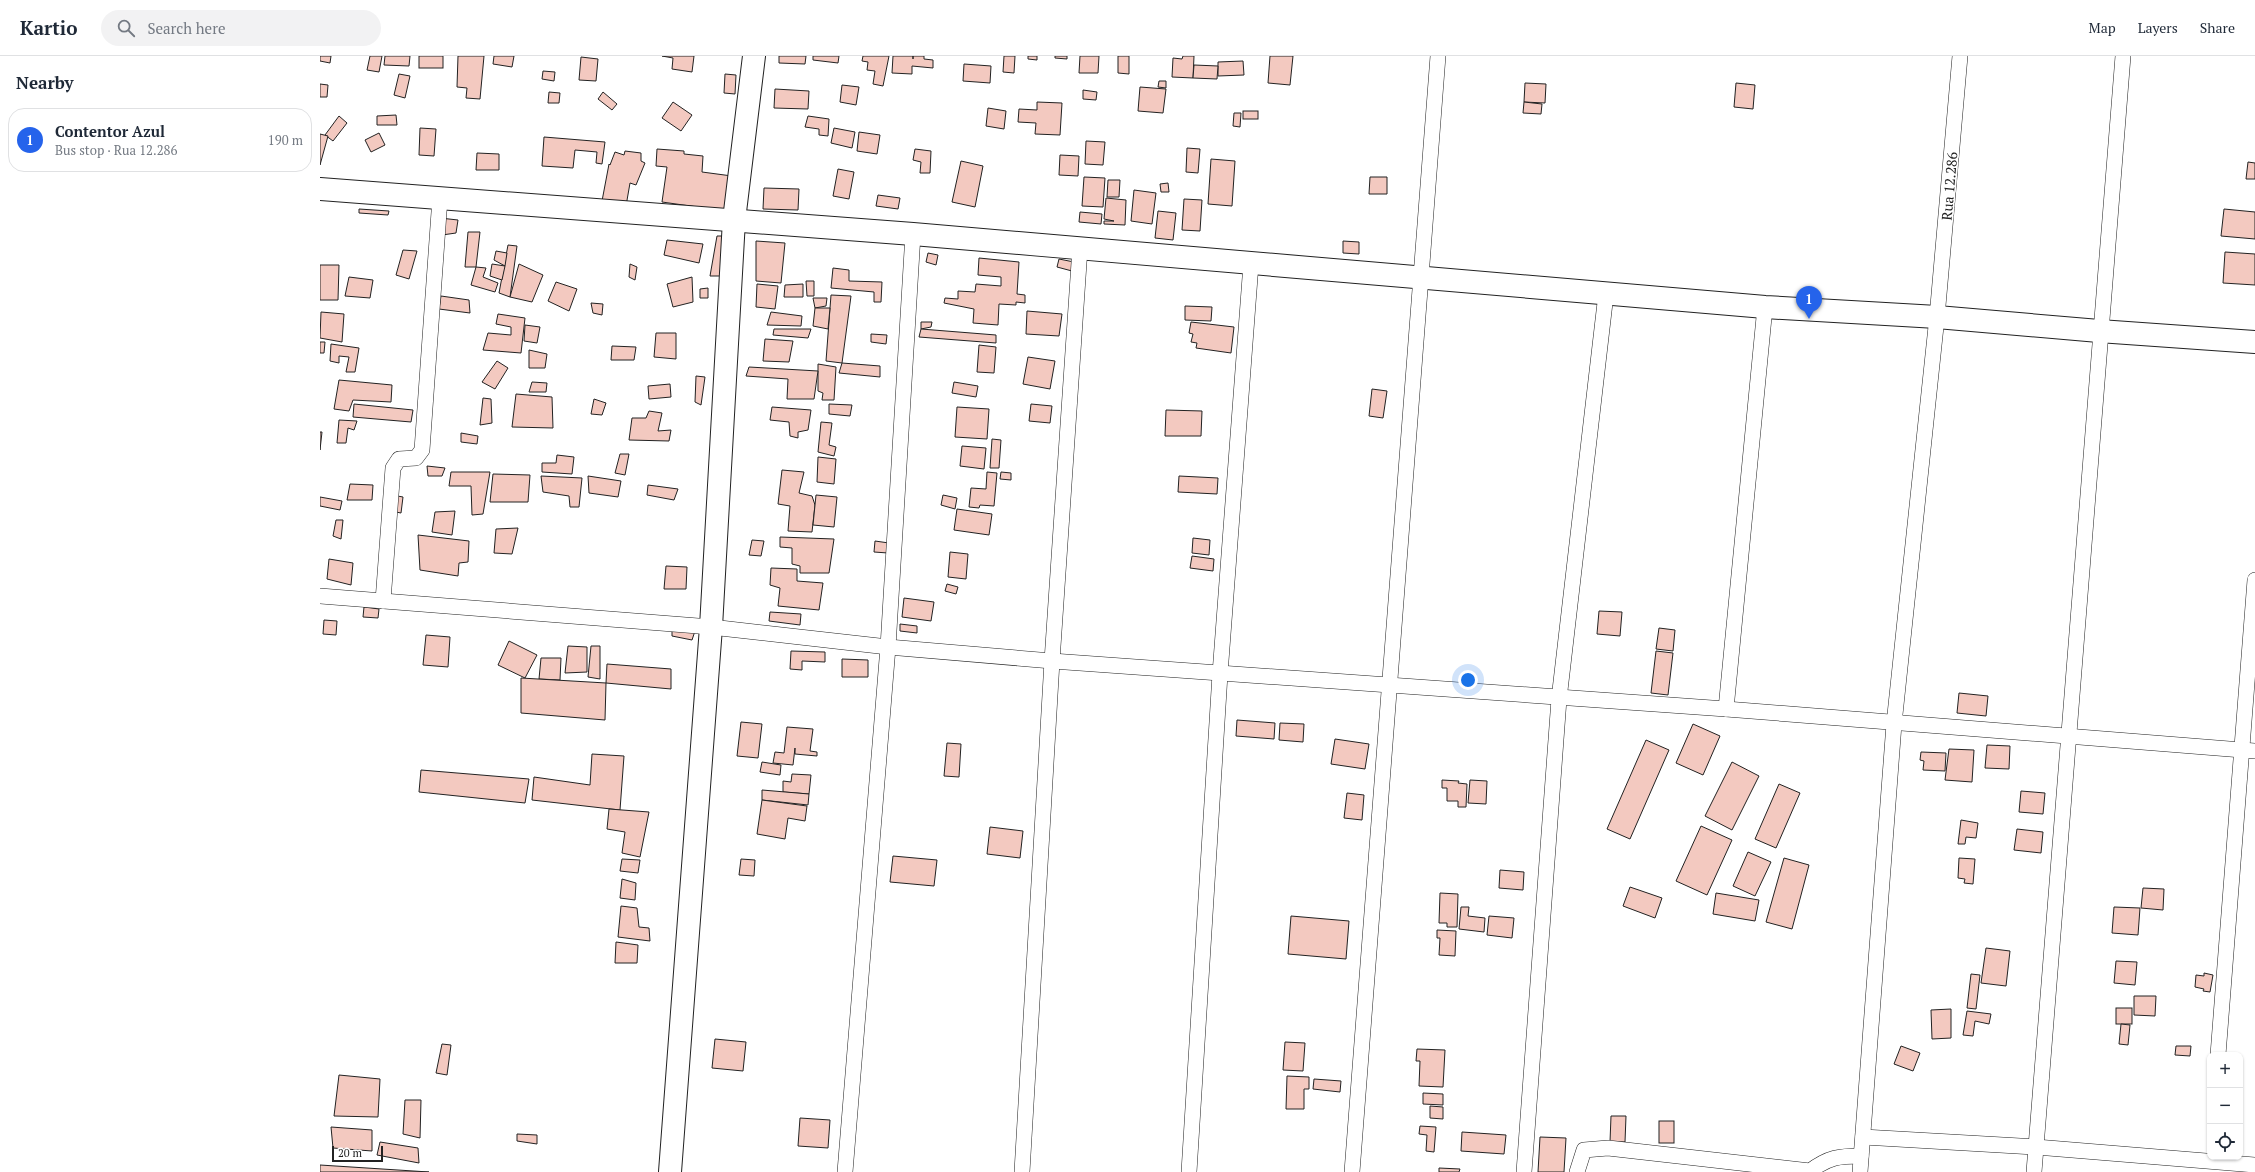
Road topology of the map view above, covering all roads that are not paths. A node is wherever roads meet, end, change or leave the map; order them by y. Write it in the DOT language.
graph roads {
  1 [pos="754,56"];
  2 [pos="1438,56"];
  3 [pos="1960,56"];
  4 [pos="2122,56"];
  5 [pos="320,189"];
  6 [pos="440,198"];
  7 [pos="734,220"];
  8 [pos="913,234"];
  9 [pos="1080,248"];
  10 [pos="1251,264"];
  11 [pos="1420,277"];
  12 [pos="1606,294"];
  13 [pos="1765,307"];
  14 [pos="1937,316"];
  15 [pos="2099,331"];
  16 [pos="2255,342"];
  17 [pos="2255,580"];
  18 [pos="320,596"];
  19 [pos="383,601"];
  20 [pos="711,627"];
  21 [pos="888,647"];
  22 [pos="1052,662"];
  23 [pos="1220,674"];
  24 [pos="1390,685"];
  25 [pos="1559,699"];
  26 [pos="1726,709"];
  27 [pos="1894,724"];
  28 [pos="2067,736"];
  29 [pos="2248,751"];
  30 [pos="2218,1052"];
  31 [pos="1863,1137"];
  32 [pos="2036,1147"];
  33 [pos="1861,1156"];
  34 [pos="2210,1163"];
  35 [pos="2255,1165"];
  36 [pos="670,1172"];
  37 [pos="845,1172"];
  38 [pos="1022,1172"];
  39 [pos="1189,1172"];
  40 [pos="1352,1172"];
  41 [pos="1524,1172"];
  42 [pos="1577,1172"];
  43 [pos="1860,1172"];
  44 [pos="2034,1172"];
  1 -- 7 [label="street"];
  2 -- 11 [label="street"];
  3 -- 14 [label="street, Rua 12.286"];
  4 -- 15 [label="street"];
  5 -- 6 [label="street"];
  6 -- 7 [label="street"];
  6 -- 19 [label="street"];
  7 -- 8 [label="street"];
  7 -- 20 [label="street"];
  8 -- 9 [label="street"];
  8 -- 21 [label="street"];
  9 -- 10 [label="street"];
  9 -- 22 [label="street"];
  10 -- 11 [label="street"];
  10 -- 23 [label="street"];
  11 -- 12 [label="street"];
  11 -- 24 [label="street"];
  12 -- 13 [label="street"];
  12 -- 25 [label="street"];
  13 -- 14 [label="street"];
  13 -- 26 [label="street"];
  14 -- 15 [label="street"];
  14 -- 27 [label="street, Rua 12.286"];
  15 -- 16 [label="street"];
  15 -- 28 [label="street"];
  17 -- 29 [label="street"];
  18 -- 19 [label="street"];
  19 -- 20 [label="street"];
  20 -- 21 [label="street"];
  20 -- 36 [label="street"];
  21 -- 22 [label="street"];
  21 -- 37 [label="street"];
  22 -- 23 [label="street"];
  22 -- 38 [label="street"];
  23 -- 24 [label="street"];
  23 -- 39 [label="street"];
  24 -- 25 [label="street"];
  24 -- 40 [label="street"];
  25 -- 26 [label="street"];
  25 -- 41 [label="street"];
  26 -- 27 [label="street"];
  27 -- 28 [label="street"];
  27 -- 31 [label="street, Rua 12.286"];
  28 -- 29 [label="street"];
  28 -- 32 [label="street"];
  29 -- 30 [label="street"];
  31 -- 32 [label="street"];
  31 -- 33 [label="street, Rua 12.286"];
  32 -- 34 [label="street"];
  32 -- 44 [label="street"];
  33 -- 42 [label="street"];
  33 -- 43 [label="street, Rua 12.286"];
  34 -- 35 [label="street"];
}
